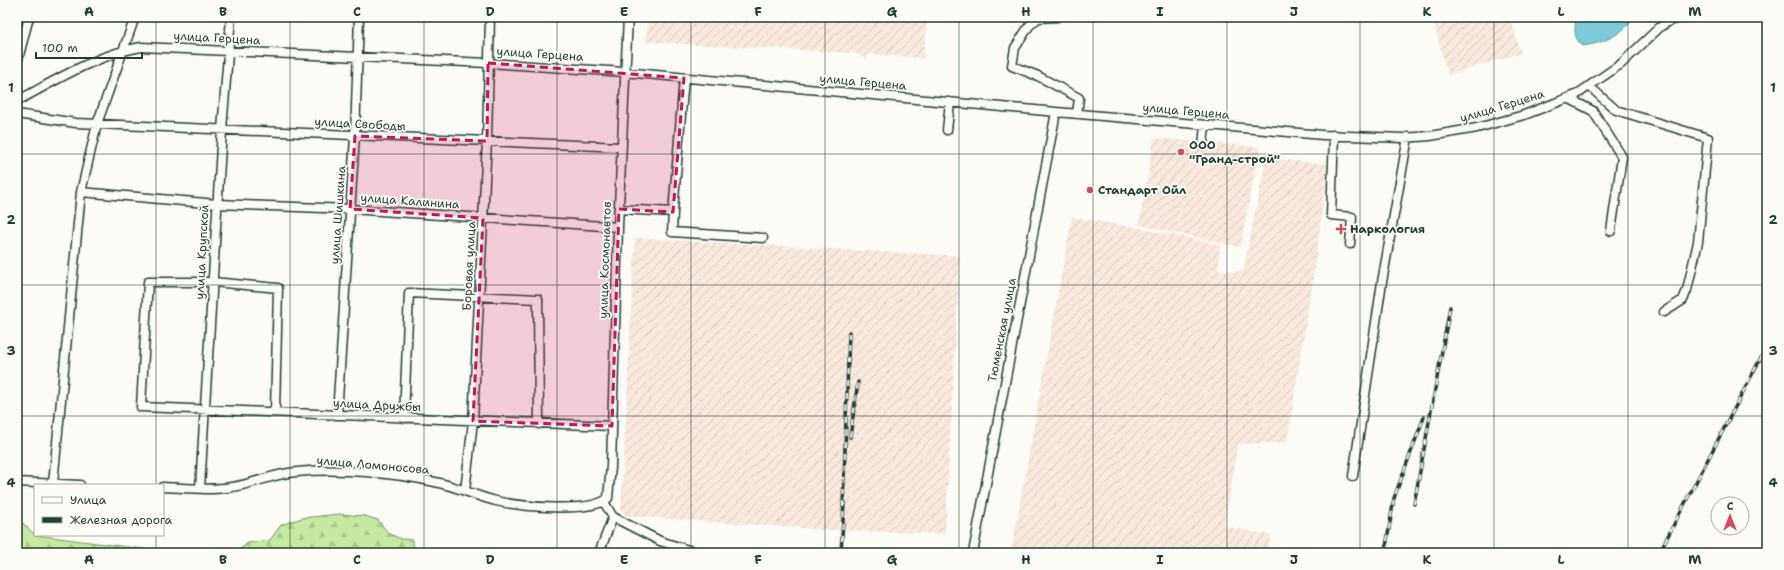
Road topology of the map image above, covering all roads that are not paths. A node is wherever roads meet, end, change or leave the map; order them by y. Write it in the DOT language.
graph roads {
  1 [pos="29,17"];
  2 [pos="135,17"];
  3 [pos="231,17"];
  4 [pos="359,17"];
  5 [pos="490,17"];
  6 [pos="628,17"];
  7 [pos="1057,17"];
  8 [pos="1687,17"];
  9 [pos="123,50"];
  10 [pos="228,51"];
  11 [pos="357,57"];
  12 [pos="17,63"];
  13 [pos="488,63"];
  14 [pos="624,72"];
  15 [pos="684,78"];
  16 [pos="1589,86"];
  17 [pos="1568,98"];
  18 [pos="17,101"];
  19 [pos="950,102"];
  20 [pos="1056,112"];
  21 [pos="17,114"];
  22 [pos="1077,114"];
  23 [pos="97,124"];
  24 [pos="1205,125"];
  25 [pos="222,130"];
  26 [pos="947,130"];
  27 [pos="1334,135"];
  28 [pos="355,136"];
  29 [pos="1408,137"];
  30 [pos="487,141"];
  31 [pos="1203,145"];
  32 [pos="622,147"];
  33 [pos="81,192"];
  34 [pos="217,204"];
  35 [pos="350,209"];
  36 [pos="619,209"];
  37 [pos="674,212"];
  38 [pos="483,218"];
  39 [pos="618,227"];
  40 [pos="1611,231"];
  41 [pos="763,238"];
  42 [pos="1350,244"];
  43 [pos="213,282"];
  44 [pos="479,295"];
  45 [pos="1664,312"];
  46 [pos="205,409"];
  47 [pos="275,412"];
  48 [pos="337,415"];
  49 [pos="404,418"];
  50 [pos="473,421"];
  51 [pos="539,424"];
  52 [pos="612,426"];
  53 [pos="1353,476"];
  54 [pos="17,482"];
  55 [pos="53,484"];
  56 [pos="164,487"];
  57 [pos="200,488"];
  58 [pos="465,491"];
  59 [pos="604,502"];
  60 [pos="613,517"];
  61 [pos="599,553"];
  62 [pos="698,553"];
  63 [pos="973,553"];
  1 -- 12 [label="street"];
  2 -- 9 [label="street"];
  3 -- 10 [label="street, улица Крупской"];
  4 -- 11 [label="street, улица Шишкина"];
  5 -- 13 [label="street, Боровая улица"];
  6 -- 14 [label="street, улица Космонавтов"];
  7 -- 22 [label="street"];
  8 -- 16 [label="street, улица Герцена"];
  9 -- 10 [label="street, улица Герцена"];
  9 -- 18 [label="street, улица Герцена"];
  9 -- 23 [label="street"];
  10 -- 11 [label="street, улица Герцена"];
  10 -- 25 [label="street, улица Крупской"];
  11 -- 13 [label="street, улица Герцена"];
  11 -- 28 [label="street, улица Шишкина"];
  13 -- 14 [label="street, улица Герцена"];
  13 -- 30 [label="street, Боровая улица"];
  14 -- 15 [label="street, улица Герцена"];
  14 -- 32 [label="street, улица Космонавтов"];
  15 -- 19 [label="street, улица Герцена"];
  15 -- 37 [label="street"];
  16 -- 17 [label="street, улица Герцена"];
  16 -- 45 [label="street"];
  17 -- 29 [label="street, улица Герцена"];
  17 -- 40 [label="street"];
  19 -- 20 [label="street, улица Герцена"];
  19 -- 26 [label="street"];
  20 -- 22 [label="street, улица Герцена"];
  20 -- 63 [label="street, Тюменская улица"];
  21 -- 23 [label="street, улица Свободы"];
  22 -- 24 [label="street, улица Герцена"];
  23 -- 25 [label="street, улица Свободы"];
  23 -- 33 [label="street"];
  24 -- 27 [label="street, улица Герцена"];
  24 -- 31 [label="street"];
  25 -- 28 [label="street, улица Свободы"];
  25 -- 34 [label="street, улица Крупской"];
  27 -- 29 [label="street, улица Герцена"];
  27 -- 42 [label="street"];
  28 -- 30 [label="street, улица Свободы"];
  28 -- 35 [label="street, улица Шишкина"];
  29 -- 53 [label="street"];
  30 -- 32 [label="street, улица Свободы"];
  30 -- 38 [label="street, Боровая улица"];
  32 -- 36 [label="street, улица Космонавтов"];
  33 -- 34 [label="street, улица Калинина"];
  33 -- 55 [label="street"];
  34 -- 35 [label="street, улица Калинина"];
  34 -- 43 [label="street, улица Крупской"];
  35 -- 38 [label="street, улица Калинина"];
  35 -- 48 [label="street, улица Шишкина"];
  36 -- 37 [label="street"];
  36 -- 39 [label="street, улица Космонавтов"];
  37 -- 41 [label="street"];
  38 -- 39 [label="street, улица Калинина"];
  38 -- 44 [label="street, Боровая улица"];
  39 -- 52 [label="street, улица Космонавтов"];
  43 -- 46 [label="street, улица Крупской"];
  43 -- 46 [label="street, улица Дружбы"];
  43 -- 47 [label="street"];
  44 -- 49 [label="street"];
  44 -- 50 [label="street, Боровая улица"];
  44 -- 51 [label="street"];
  46 -- 47 [label="street, улица Дружбы"];
  46 -- 57 [label="street, улица Крупской"];
  47 -- 48 [label="street, улица Дружбы"];
  48 -- 49 [label="street, улица Дружбы"];
  49 -- 50 [label="street, улица Дружбы"];
  50 -- 51 [label="street, улица Дружбы"];
  50 -- 58 [label="street, Боровая улица"];
  51 -- 52 [label="street, улица Дружбы"];
  52 -- 59 [label="street, улица Космонавтов"];
  54 -- 55 [label="street"];
  56 -- 57 [label="street, улица Ломоносова"];
  57 -- 58 [label="street, улица Ломоносова"];
  58 -- 59 [label="street, улица Ломоносова"];
  59 -- 60 [label="street"];
  60 -- 61 [label="street"];
  60 -- 62 [label="street"];
}
